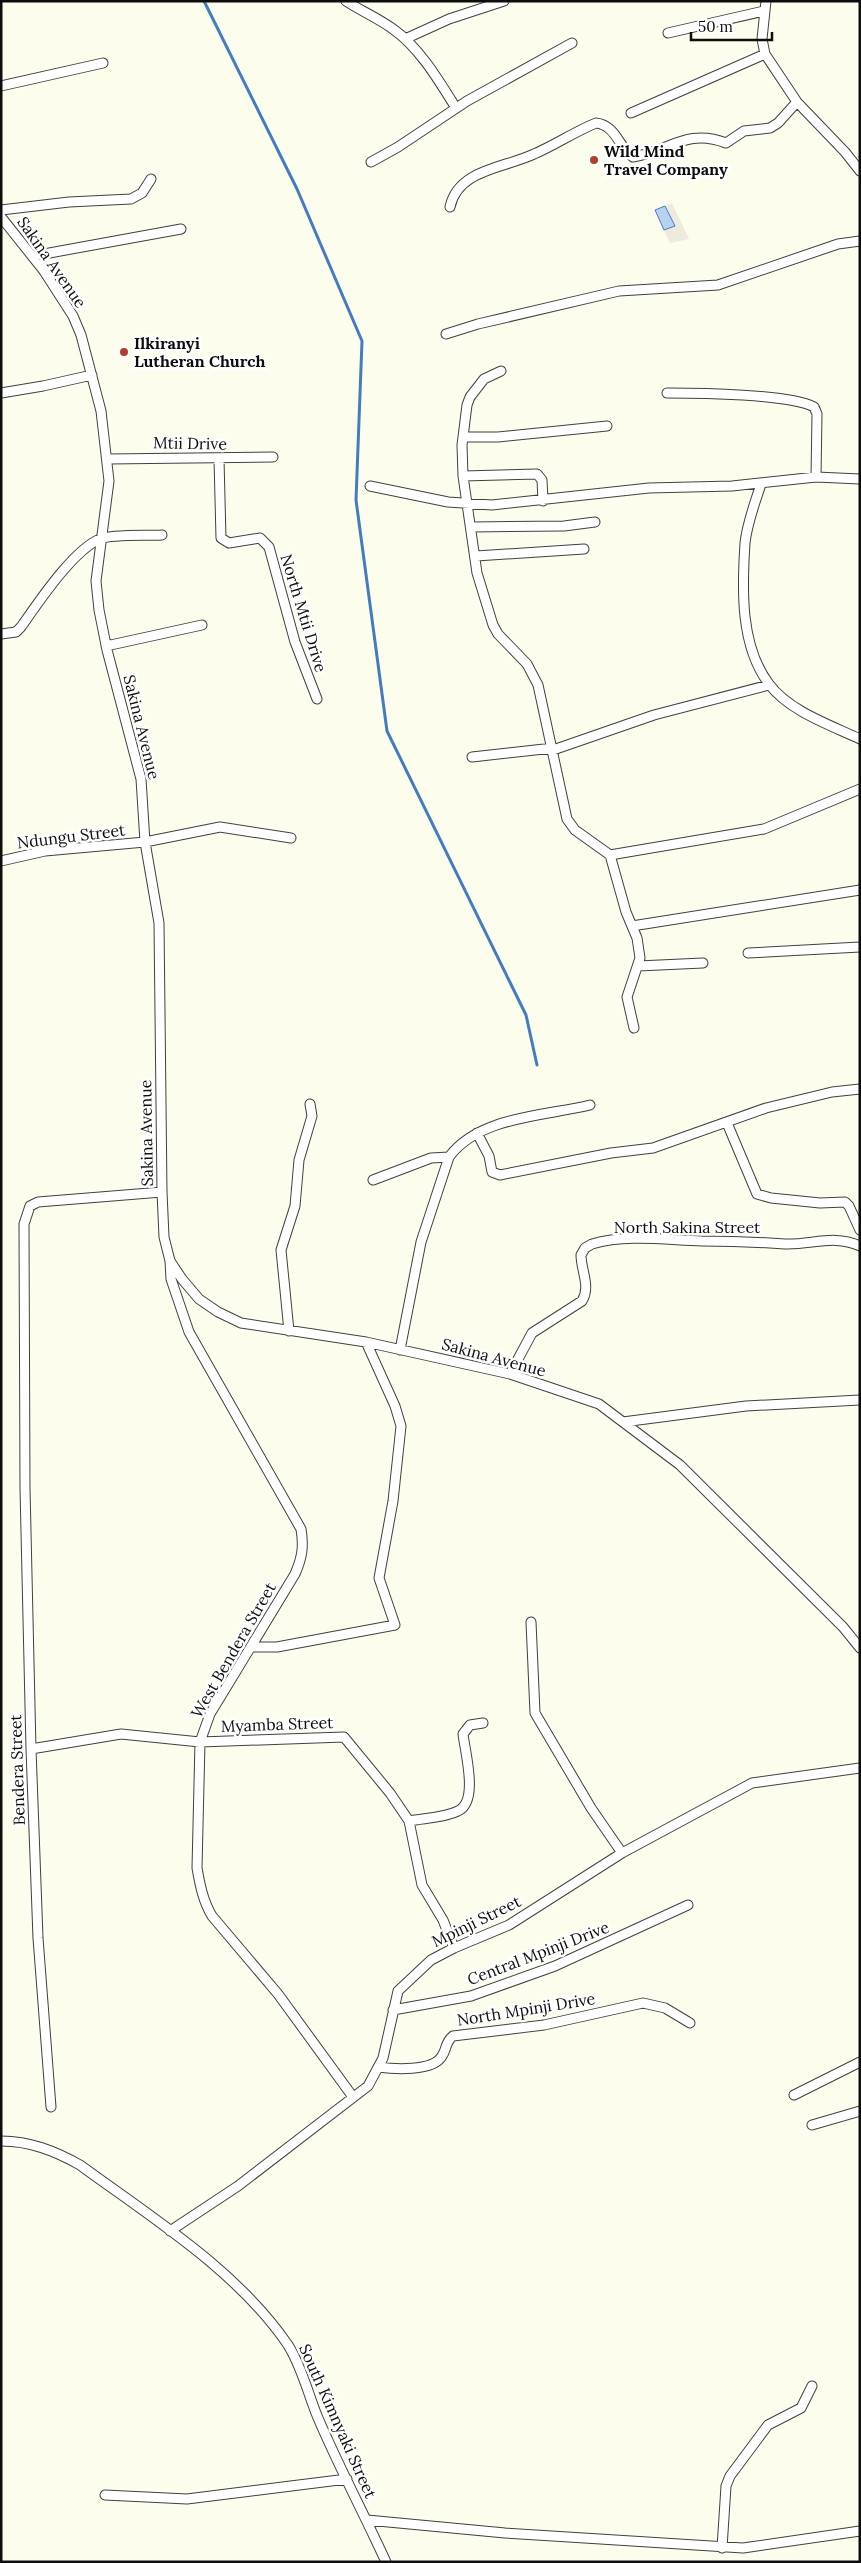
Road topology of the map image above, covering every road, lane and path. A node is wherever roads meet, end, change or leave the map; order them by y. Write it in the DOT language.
graph roads {
  1 [pos="346,1"];
  2 [pos="504,1"];
  3 [pos="765,6"];
  4 [pos="668,33"];
  5 [pos="405,39"];
  6 [pos="572,43"];
  7 [pos="765,54"];
  8 [pos="103,63"];
  9 [pos="1,86"];
  10 [pos="797,102"];
  11 [pos="456,108"];
  12 [pos="631,113"];
  13 [pos="371,162"];
  14 [pos="860,171"];
  15 [pos="150,179"];
  16 [pos="450,207"];
  17 [pos="1,210"];
  18 [pos="1,217"];
  19 [pos="181,229"];
  20 [pos="860,241"];
  21 [pos="33,256"];
  22 [pos="446,334"];
  23 [pos="501,372"];
  24 [pos="92,375"];
  25 [pos="1,392"];
  26 [pos="666,393"];
  27 [pos="606,426"];
  28 [pos="464,437"];
  29 [pos="273,457"];
  30 [pos="108,459"];
  31 [pos="220,459"];
  32 [pos="463,476"];
  33 [pos="816,476"];
  34 [pos="860,478"];
  35 [pos="761,484"];
  36 [pos="370,486"];
  37 [pos="543,501"];
  38 [pos="468,504"];
  39 [pos="595,522"];
  40 [pos="472,527"];
  41 [pos="162,535"];
  42 [pos="100,539"];
  43 [pos="584,549"];
  44 [pos="476,556"];
  45 [pos="202,625"];
  46 [pos="1,634"];
  47 [pos="106,646"];
  48 [pos="769,685"];
  49 [pos="316,699"];
  50 [pos="860,739"];
  51 [pos="553,749"];
  52 [pos="472,757"];
  53 [pos="860,789"];
  54 [pos="291,838"];
  55 [pos="145,842"];
  56 [pos="610,855"];
  57 [pos="1,861"];
  58 [pos="860,890"];
  59 [pos="632,926"];
  60 [pos="860,947"];
  61 [pos="748,953"];
  62 [pos="702,963"];
  63 [pos="638,966"];
  64 [pos="634,1028"];
  65 [pos="860,1089"];
  66 [pos="310,1104"];
  67 [pos="590,1105"];
  68 [pos="727,1123"];
  69 [pos="477,1133"];
  70 [pos="449,1156"];
  71 [pos="373,1180"];
  72 [pos="162,1192"];
  73 [pos="860,1230"];
  74 [pos="860,1246"];
  75 [pos="170,1261"];
  76 [pos="289,1330"];
  77 [pos="366,1342"];
  78 [pos="400,1350"];
  79 [pos="510,1374"];
  80 [pos="860,1400"];
  81 [pos="623,1422"];
  82 [pos="531,1622"];
  83 [pos="251,1647"];
  84 [pos="860,1648"];
  85 [pos="483,1723"];
  86 [pos="200,1742"];
  87 [pos="31,1749"];
  88 [pos="860,1768"];
  89 [pos="409,1821"];
  90 [pos="622,1853"];
  91 [pos="688,1905"];
  92 [pos="454,1948"];
  93 [pos="393,2010"];
  94 [pos="690,2023"];
  95 [pos="860,2062"];
  96 [pos="378,2067"];
  97 [pos="794,2095"];
  98 [pos="353,2097"];
  99 [pos="51,2107"];
  100 [pos="860,2111"];
  101 [pos="812,2125"];
  102 [pos="1,2141"];
  103 [pos="170,2231"];
  104 [pos="812,2386"];
  105 [pos="347,2479"];
  106 [pos="105,2495"];
  107 [pos="366,2520"];
  108 [pos="860,2532"];
  109 [pos="722,2548"];
  110 [pos="386,2562"];
  1 -- 5 [label="street"];
  2 -- 5 [label="street"];
  3 -- 4 [label="street"];
  3 -- 7 [label="street"];
  5 -- 11 [label="street"];
  6 -- 11 [label="street"];
  7 -- 10 [label="street"];
  7 -- 12 [label="street"];
  8 -- 9 [label="street"];
  10 -- 14 [label="street"];
  10 -- 16 [label="street"];
  11 -- 13 [label="street"];
  15 -- 17 [label="street"];
  18 -- 21 [label="street, Sakina Avenue"];
  19 -- 21 [label="street"];
  20 -- 22 [label="street"];
  21 -- 24 [label="street, Sakina Avenue"];
  23 -- 28 [label="street"];
  24 -- 25 [label="street"];
  24 -- 30 [label="street, Sakina Avenue"];
  26 -- 33 [label="street"];
  27 -- 28 [label="street"];
  28 -- 32 [label="street"];
  29 -- 31 [label="street, Mtii Drive"];
  30 -- 31 [label="street, Mtii Drive"];
  30 -- 42 [label="street, Sakina Avenue"];
  31 -- 49 [label="street, North Mtii Drive"];
  32 -- 37 [label="street"];
  32 -- 38 [label="street"];
  33 -- 34 [label="street"];
  33 -- 35 [label="street"];
  35 -- 37 [label="street"];
  35 -- 48 [label="street"];
  36 -- 38 [label="street"];
  37 -- 38 [label="street"];
  38 -- 40 [label="street"];
  39 -- 40 [label="street"];
  40 -- 44 [label="street"];
  41 -- 42 [label="street"];
  42 -- 46 [label="street"];
  42 -- 47 [label="street, Sakina Avenue"];
  43 -- 44 [label="street"];
  44 -- 51 [label="street"];
  45 -- 47 [label="street"];
  47 -- 55 [label="street, Sakina Avenue"];
  48 -- 50 [label="street"];
  48 -- 51 [label="street"];
  51 -- 52 [label="street"];
  51 -- 56 [label="street"];
  53 -- 56 [label="street"];
  54 -- 55 [label="street, Ndungu Street"];
  55 -- 57 [label="street, Ndungu Street"];
  55 -- 72 [label="street, Sakina Avenue"];
  56 -- 59 [label="street"];
  58 -- 59 [label="street"];
  59 -- 63 [label="street"];
  60 -- 61 [label="street"];
  62 -- 63 [label="street"];
  63 -- 64 [label="street"];
  65 -- 68 [label="street"];
  66 -- 76 [label="street"];
  67 -- 69 [label="street"];
  68 -- 69 [label="street"];
  68 -- 73 [label="street"];
  69 -- 70 [label="street"];
  70 -- 71 [label="street"];
  70 -- 78 [label="street"];
  72 -- 75 [label="street, Sakina Avenue"];
  72 -- 87 [label="street, Bendera Street"];
  74 -- 79 [label="street, North Sakina Street"];
  75 -- 76 [label="street, Sakina Avenue"];
  75 -- 83 [label="street, West Bendera Street"];
  76 -- 77 [label="street, Sakina Avenue"];
  77 -- 78 [label="street, Sakina Avenue"];
  77 -- 83 [label="street"];
  78 -- 79 [label="street, Sakina Avenue"];
  79 -- 81 [label="street, Sakina Avenue"];
  80 -- 81 [label="street"];
  81 -- 84 [label="street, Sakina Avenue"];
  82 -- 90 [label="street"];
  83 -- 86 [label="street, West Bendera Street"];
  85 -- 89 [label="street"];
  86 -- 87 [label="street, Myamba Street"];
  86 -- 89 [label="street, Myamba Street"];
  86 -- 98 [label="street, West Bendera Street"];
  87 -- 99 [label="street, Bendera Street"];
  88 -- 90 [label="street, Mpinji Street"];
  89 -- 92 [label="street, Myamba Street"];
  90 -- 92 [label="street, Mpinji Street"];
  91 -- 93 [label="street, Central Mpinji Drive"];
  92 -- 93 [label="street, Mpinji Street"];
  93 -- 96 [label="street, Mpinji Street"];
  94 -- 96 [label="street, North Mpinji Drive"];
  95 -- 97 [label="street"];
  96 -- 98 [label="street, Mpinji Street"];
  98 -- 103 [label="street, Mpinji Street"];
  100 -- 101 [label="street"];
  102 -- 103 [label="street, South Kimnyaki Street"];
  103 -- 105 [label="street, South Kimnyaki Street"];
  104 -- 109 [label="street"];
  105 -- 106 [label="street"];
  105 -- 107 [label="street, South Kimnyaki Street"];
  107 -- 109 [label="street"];
  107 -- 110 [label="street, South Kimnyaki Street"];
  108 -- 109 [label="street"];
}
